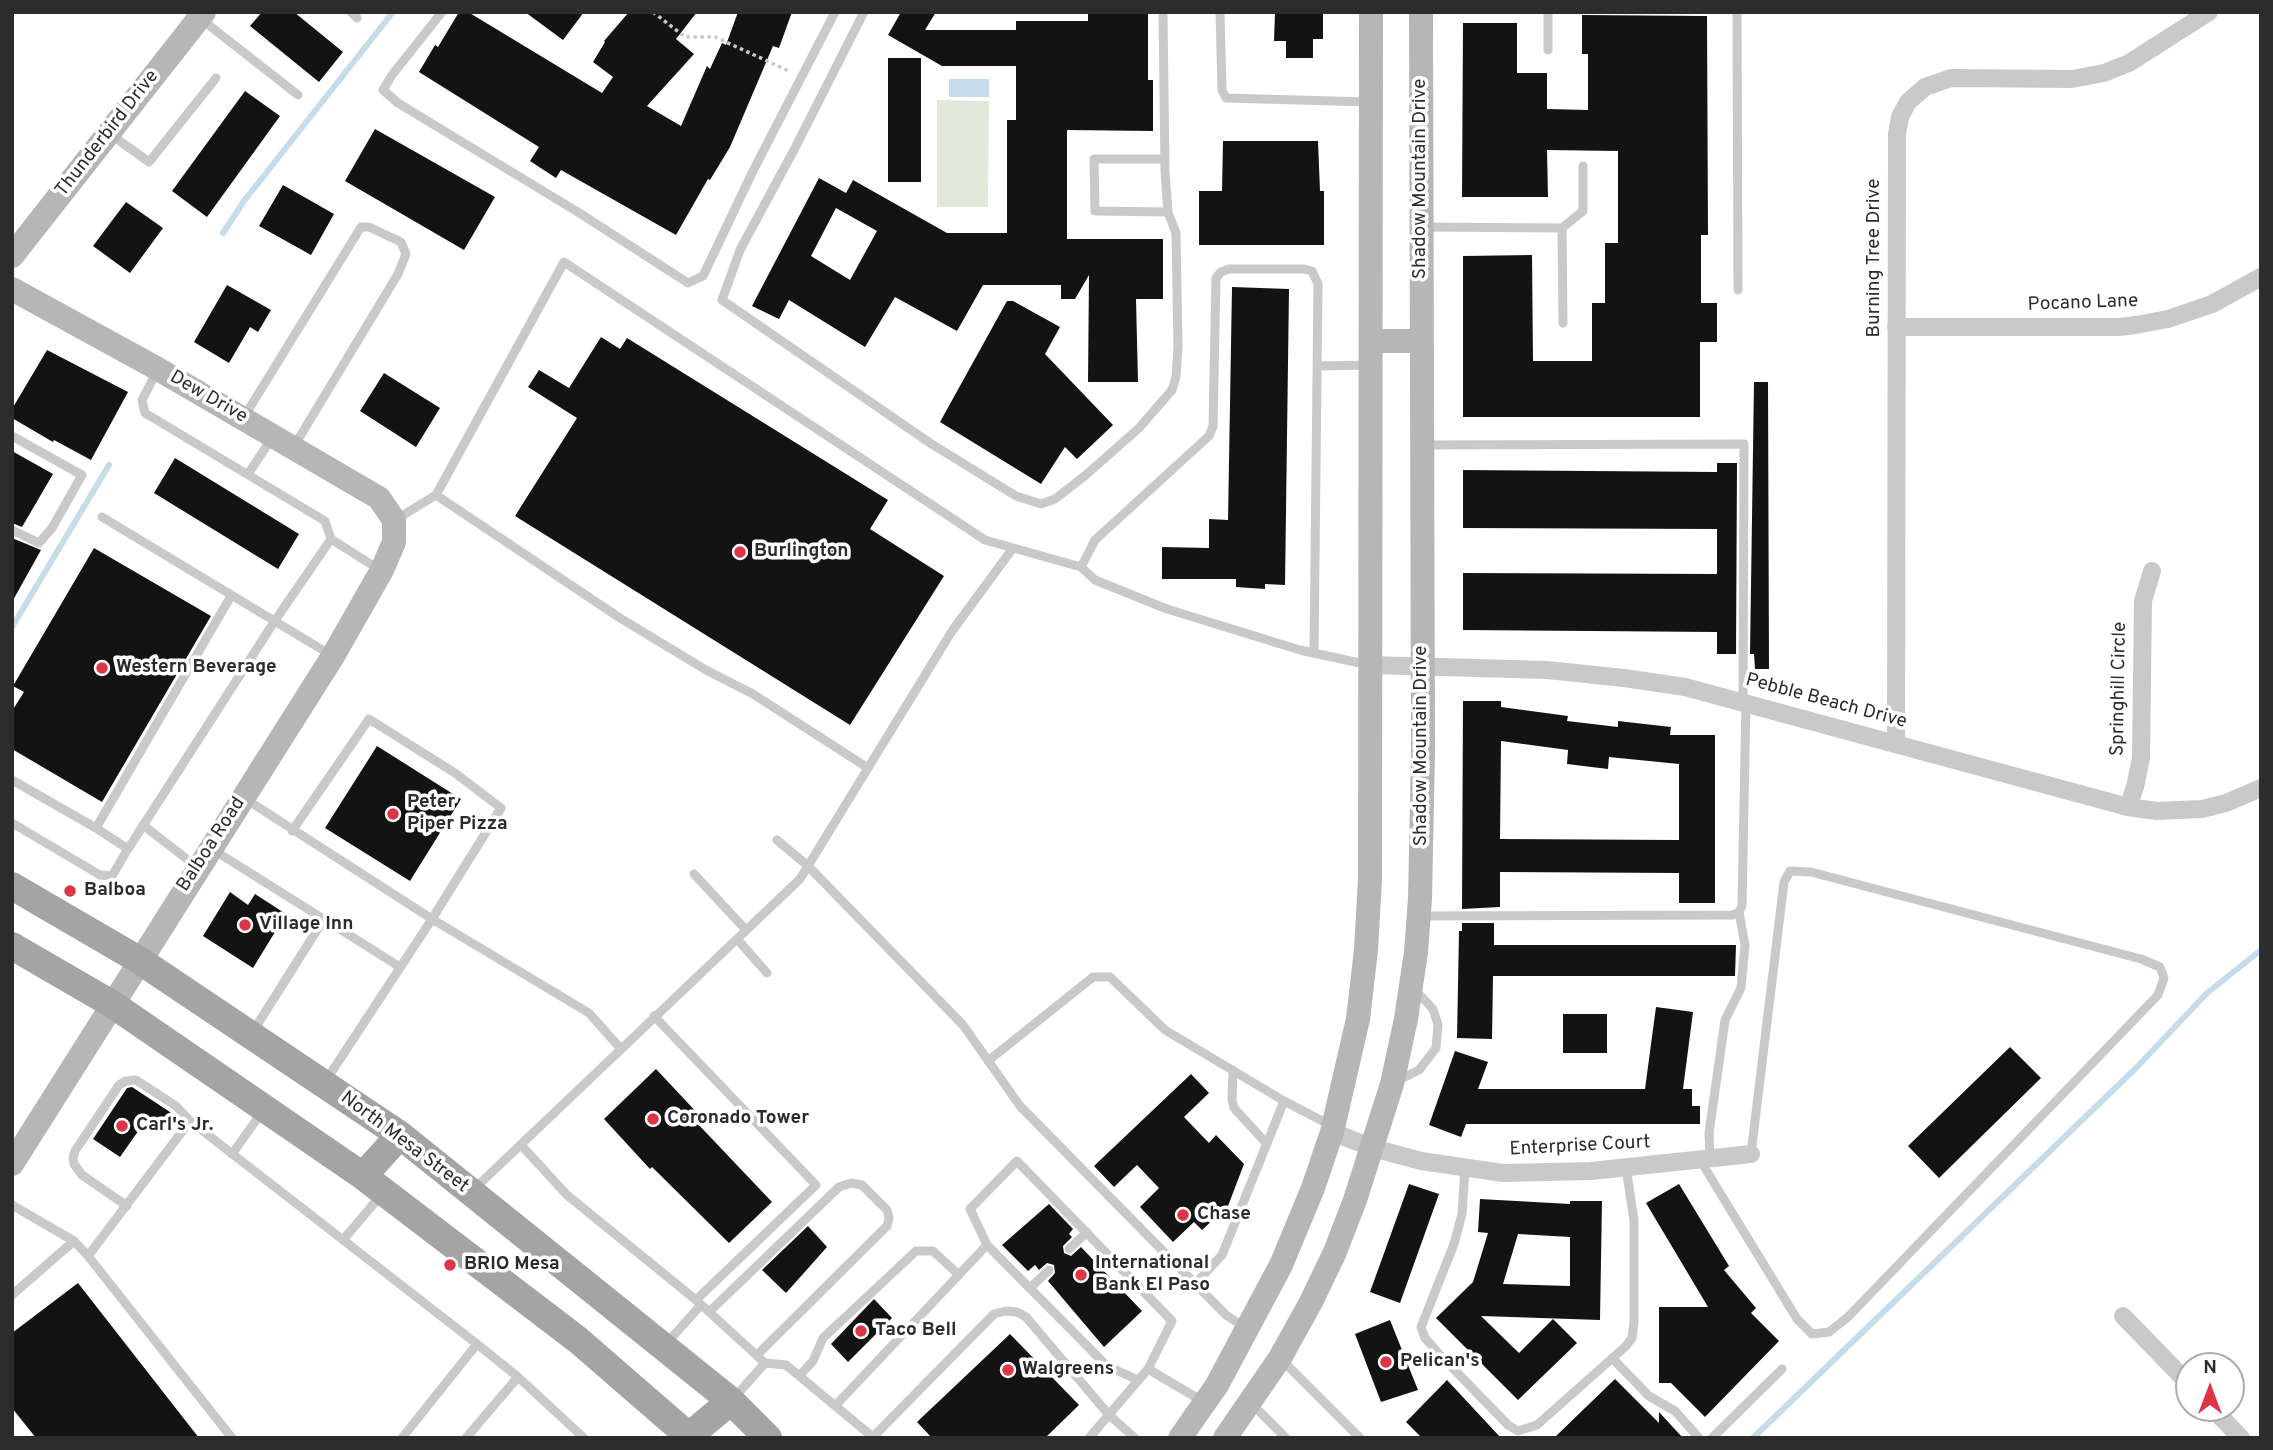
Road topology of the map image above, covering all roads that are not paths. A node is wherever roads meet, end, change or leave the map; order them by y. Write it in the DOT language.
graph roads {
  1 [pos="442,12"];
  2 [pos="835,12"];
  3 [pos="864,12"];
  4 [pos="1163,12"];
  5 [pos="1220,12"];
  6 [pos="1371,12"];
  7 [pos="1421,12"];
  8 [pos="1548,12"];
  9 [pos="1737,12"];
  10 [pos="2209,12"];
  11 [pos="202,15"];
  12 [pos="1548,50"];
  13 [pos="216,78"];
  14 [pos="298,94"];
  15 [pos="1371,102"];
  16 [pos="109,133"];
  17 [pos="1165,159"];
  18 [pos="1583,166"];
  19 [pos="1168,212"];
  20 [pos="1421,227"];
  21 [pos="1562,228"];
  22 [pos="12,256"];
  23 [pos="2261,277"];
  24 [pos="12,289"];
  25 [pos="1738,290"];
  26 [pos="1563,323"];
  27 [pos="1896,327"];
  28 [pos="1421,341"];
  29 [pos="1372,353"];
  30 [pos="1317,366"];
  31 [pos="158,369"];
  32 [pos="243,419"];
  33 [pos="12,436"];
  34 [pos="283,442"];
  35 [pos="1421,445"];
  36 [pos="248,474"];
  37 [pos="436,495"];
  38 [pos="102,517"];
  39 [pos="394,520"];
  40 [pos="12,530"];
  41 [pos="331,539"];
  42 [pos="1013,548"];
  43 [pos="1081,566"];
  44 [pos="382,570"];
  45 [pos="2152,571"];
  46 [pos="231,596"];
  47 [pos="274,622"];
  48 [pos="1314,653"];
  49 [pos="333,656"];
  50 [pos="1371,665"];
  51 [pos="1422,666"];
  52 [pos="1744,702"];
  53 [pos="1896,743"];
  54 [pos="868,768"];
  55 [pos="12,780"];
  56 [pos="2261,788"];
  57 [pos="243,797"];
  58 [pos="2128,807"];
  59 [pos="12,823"];
  60 [pos="143,825"];
  61 [pos="96,828"];
  62 [pos="292,831"];
  63 [pos="777,840"];
  64 [pos="129,847"];
  65 [pos="204,858"];
  66 [pos="808,866"];
  67 [pos="694,874"];
  68 [pos="12,886"];
  69 [pos="1739,912"];
  70 [pos="1419,916"];
  71 [pos="324,919"];
  72 [pos="432,919"];
  73 [pos="746,930"];
  74 [pos="737,939"];
  75 [pos="12,946"];
  76 [pos="139,960"];
  77 [pos="400,967"];
  78 [pos="767,973"];
  79 [pos="1411,986"];
  80 [pos="112,1004"];
  81 [pos="654,1016"];
  82 [pos="251,1035"];
  83 [pos="621,1049"];
  84 [pos="988,1061"];
  85 [pos="1233,1070"];
  86 [pos="1393,1078"];
  87 [pos="324,1084"];
  88 [pos="1284,1101"];
  89 [pos="265,1108"];
  90 [pos="190,1121"];
  91 [pos="1332,1129"];
  92 [pos="400,1135"];
  93 [pos="1267,1144"];
  94 [pos="521,1145"];
  95 [pos="1373,1148"];
  96 [pos="232,1154"];
  97 [pos="1751,1154"];
  98 [pos="1705,1159"];
  99 [pos="12,1164"];
  100 [pos="1465,1168"];
  101 [pos="1626,1168"];
  102 [pos="373,1184"];
  103 [pos="471,1192"];
  104 [pos="12,1205"];
  105 [pos="127,1206"];
  106 [pos="1087,1232"];
  107 [pos="343,1240"];
  108 [pos="74,1241"];
  109 [pos="987,1245"];
  110 [pos="1069,1249"];
  111 [pos="88,1256"];
  112 [pos="1049,1270"];
  113 [pos="959,1275"];
  114 [pos="1195,1284"];
  115 [pos="1030,1288"];
  116 [pos="12,1295"];
  117 [pos="698,1302"];
  118 [pos="709,1312"];
  119 [pos="2123,1316"];
  120 [pos="1248,1329"];
  121 [pos="477,1344"];
  122 [pos="663,1346"];
  123 [pos="757,1355"];
  124 [pos="1280,1358"];
  125 [pos="1612,1358"];
  126 [pos="765,1363"];
  127 [pos="1148,1369"];
  128 [pos="1782,1369"];
  129 [pos="2175,1370"];
  130 [pos="799,1376"];
  131 [pos="518,1377"];
  132 [pos="1138,1380"];
  133 [pos="1211,1393"];
  134 [pos="731,1401"];
  135 [pos="1251,1403"];
  136 [pos="835,1406"];
  137 [pos="1109,1415"];
  138 [pos="2226,1422"];
  139 [pos="689,1437"];
  140 [pos="873,1437"];
  141 [pos="232,1438"];
  142 [pos="402,1438"];
  143 [pos="466,1438"];
  144 [pos="584,1438"];
  145 [pos="768,1438"];
  146 [pos="1089,1438"];
  147 [pos="1135,1438"];
  148 [pos="1180,1438"];
  149 [pos="1226,1438"];
  150 [pos="1286,1438"];
  151 [pos="1360,1438"];
  152 [pos="1699,1438"];
  153 [pos="1712,1438"];
  154 [pos="2241,1438"];
  1 -- 2 [label="lane"];
  3 -- 19 [label="lane"];
  4 -- 17 [label="lane"];
  5 -- 15 [label="lane"];
  6 -- 15 [label="main road"];
  7 -- 20 [label="main road, Shadow Mountain Drive"];
  8 -- 12 [label="lane"];
  9 -- 25 [label="lane"];
  10 -- 27 [label="street, Burning Tree Drive"];
  11 -- 14 [label="lane"];
  11 -- 16 [label="main road, Thunderbird Drive"];
  13 -- 16 [label="lane"];
  15 -- 29 [label="main road"];
  16 -- 22 [label="main road, Thunderbird Drive"];
  17 -- 19 [label="lane"];
  17 -- 19 [label="lane"];
  18 -- 21 [label="lane"];
  20 -- 21 [label="lane"];
  20 -- 28 [label="main road, Shadow Mountain Drive"];
  21 -- 26 [label="lane"];
  23 -- 27 [label="street, Pocano Lane"];
  24 -- 31 [label="main road, Dew Drive"];
  27 -- 53 [label="street, Burning Tree Drive"];
  28 -- 29 [label="main road"];
  28 -- 35 [label="main road, Shadow Mountain Drive"];
  29 -- 30 [label="lane"];
  29 -- 50 [label="main road"];
  30 -- 43 [label="lane"];
  30 -- 48 [label="lane"];
  31 -- 32 [label="main road, Dew Drive"];
  31 -- 36 [label="lane"];
  32 -- 34 [label="main road, Dew Drive"];
  32 -- 34 [label="lane"];
  33 -- 40 [label="lane"];
  34 -- 36 [label="lane"];
  34 -- 39 [label="main road, Dew Drive"];
  35 -- 51 [label="main road, Shadow Mountain Drive"];
  35 -- 52 [label="lane"];
  36 -- 41 [label="lane"];
  37 -- 39 [label="lane"];
  37 -- 42 [label="lane"];
  37 -- 54 [label="lane"];
  38 -- 46 [label="lane"];
  39 -- 44 [label="main road, Balboa Road"];
  41 -- 44 [label="lane"];
  41 -- 47 [label="lane"];
  42 -- 43 [label="lane"];
  42 -- 54 [label="lane"];
  43 -- 48 [label="lane"];
  44 -- 49 [label="main road, Balboa Road"];
  45 -- 58 [label="street, Springhill Circle"];
  46 -- 47 [label="lane"];
  46 -- 61 [label="lane"];
  47 -- 49 [label="lane"];
  47 -- 60 [label="lane"];
  48 -- 50 [label="lane"];
  49 -- 57 [label="main road, Balboa Road"];
  50 -- 51 [label="street, Pebble Beach Drive"];
  50 -- 91 [label="main road"];
  51 -- 52 [label="street, Pebble Beach Drive"];
  51 -- 70 [label="main road, Shadow Mountain Drive"];
  52 -- 53 [label="street, Pebble Beach Drive"];
  52 -- 69 [label="lane"];
  53 -- 58 [label="street, Pebble Beach Drive"];
  54 -- 66 [label="lane"];
  55 -- 61 [label="lane"];
  56 -- 58 [label="street, Pebble Beach Drive"];
  57 -- 62 [label="lane"];
  57 -- 65 [label="main road, Balboa Road"];
  59 -- 64 [label="lane"];
  60 -- 64 [label="lane"];
  60 -- 65 [label="lane"];
  61 -- 64 [label="lane"];
  62 -- 72 [label="lane"];
  62 -- 72 [label="lane"];
  63 -- 66 [label="lane"];
  65 -- 71 [label="lane"];
  65 -- 76 [label="main road, Balboa Road"];
  66 -- 73 [label="lane"];
  66 -- 84 [label="lane"];
  67 -- 73 [label="lane"];
  68 -- 76 [label="main road, North Mesa Street"];
  69 -- 70 [label="lane"];
  69 -- 98 [label="lane"];
  70 -- 79 [label="main road, Shadow Mountain Drive"];
  71 -- 77 [label="lane"];
  71 -- 82 [label="lane"];
  72 -- 77 [label="lane"];
  72 -- 83 [label="lane"];
  73 -- 74 [label="lane"];
  74 -- 78 [label="lane"];
  74 -- 81 [label="lane"];
  75 -- 80 [label="main road"];
  76 -- 80 [label="main road, Balboa Road"];
  76 -- 82 [label="main road, North Mesa Street"];
  77 -- 87 [label="lane"];
  79 -- 86 [label="main road, Shadow Mountain Drive"];
  79 -- 86 [label="lane"];
  80 -- 89 [label="main road"];
  80 -- 99 [label="main road, Balboa Road"];
  81 -- 83 [label="lane"];
  81 -- 117 [label="lane"];
  82 -- 87 [label="main road, North Mesa Street"];
  83 -- 94 [label="lane"];
  84 -- 85 [label="lane"];
  84 -- 114 [label="lane"];
  85 -- 88 [label="lane"];
  85 -- 93 [label="lane"];
  86 -- 95 [label="main road, Shadow Mountain Drive"];
  87 -- 92 [label="main road, North Mesa Street"];
  88 -- 91 [label="lane"];
  88 -- 93 [label="lane"];
  89 -- 96 [label="lane"];
  89 -- 102 [label="main road"];
  90 -- 96 [label="lane"];
  90 -- 105 [label="lane"];
  90 -- 105 [label="lane"];
  91 -- 95 [label="street, Enterprise Court"];
  91 -- 120 [label="main road"];
  92 -- 102 [label="main road"];
  92 -- 103 [label="main road, North Mesa Street"];
  93 -- 114 [label="lane"];
  94 -- 103 [label="lane"];
  94 -- 117 [label="lane"];
  95 -- 100 [label="street, Enterprise Court"];
  95 -- 124 [label="main road, Shadow Mountain Drive"];
  96 -- 107 [label="lane"];
  97 -- 98 [label="street, Enterprise Court"];
  97 -- 98 [label="lane"];
  98 -- 101 [label="street, Enterprise Court"];
  100 -- 101 [label="street, Enterprise Court"];
  100 -- 125 [label="lane"];
  101 -- 125 [label="lane"];
  102 -- 107 [label="lane"];
  102 -- 139 [label="main road"];
  103 -- 122 [label="main road, North Mesa Street"];
  104 -- 108 [label="lane"];
  105 -- 111 [label="lane"];
  106 -- 109 [label="lane"];
  106 -- 110 [label="lane"];
  106 -- 127 [label="lane"];
  107 -- 121 [label="lane"];
  108 -- 111 [label="lane"];
  108 -- 116 [label="lane"];
  109 -- 113 [label="lane"];
  109 -- 115 [label="lane"];
  111 -- 141 [label="lane"];
  112 -- 115 [label="lane"];
  113 -- 130 [label="lane"];
  113 -- 136 [label="lane"];
  114 -- 120 [label="lane"];
  115 -- 132 [label="lane"];
  117 -- 118 [label="lane"];
  117 -- 122 [label="lane"];
  118 -- 123 [label="lane"];
  118 -- 123 [label="lane"];
  119 -- 129 [label="street"];
  120 -- 133 [label="main road"];
  121 -- 131 [label="lane"];
  121 -- 142 [label="lane"];
  122 -- 134 [label="main road, North Mesa Street"];
  123 -- 126 [label="lane"];
  124 -- 135 [label="main road, Shadow Mountain Drive"];
  124 -- 151 [label="lane"];
  125 -- 152 [label="lane"];
  126 -- 130 [label="lane"];
  126 -- 134 [label="lane"];
  127 -- 132 [label="lane"];
  127 -- 133 [label="lane"];
  128 -- 153 [label="lane"];
  130 -- 136 [label="lane"];
  131 -- 143 [label="lane"];
  131 -- 144 [label="lane"];
  132 -- 137 [label="lane"];
  133 -- 135 [label="main road"];
  133 -- 148 [label="main road"];
  134 -- 139 [label="main road"];
  134 -- 145 [label="main road, North Mesa Street"];
  135 -- 149 [label="main road, Shadow Mountain Drive"];
  135 -- 150 [label="lane"];
  136 -- 140 [label="lane"];
  137 -- 140 [label="lane"];
  137 -- 146 [label="lane"];
  137 -- 147 [label="lane"];
  138 -- 154 [label="street"];
}
